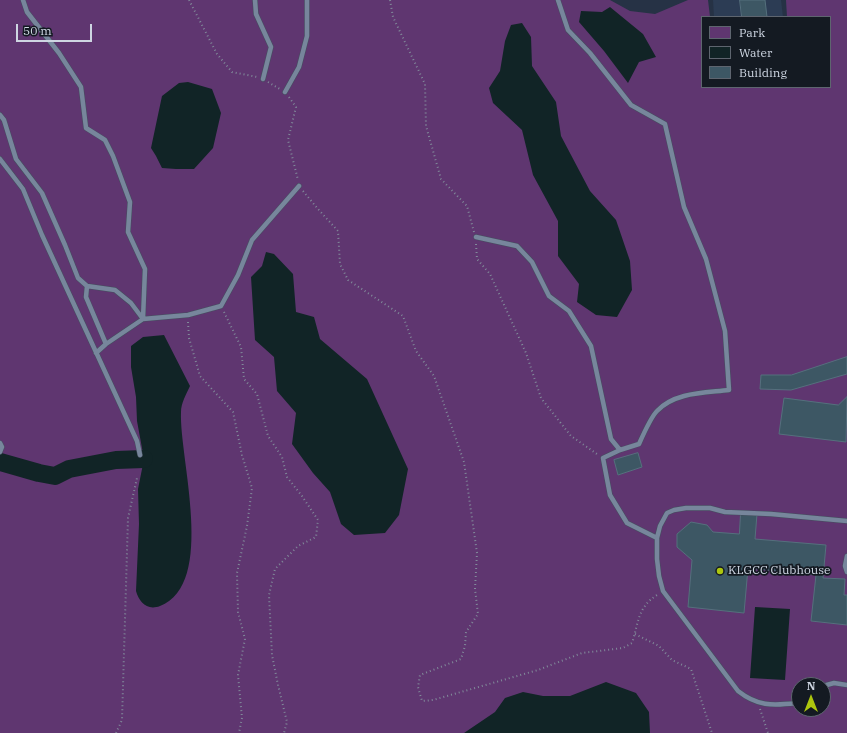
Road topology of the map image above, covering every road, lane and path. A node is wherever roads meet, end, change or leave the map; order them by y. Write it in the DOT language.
graph roads {
  1 [pos="24,0"];
  2 [pos="189,0"];
  3 [pos="255,0"];
  4 [pos="307,0"];
  5 [pos="558,0"];
  6 [pos="263,79"];
  7 [pos="285,92"];
  8 [pos="0,115"];
  9 [pos="0,159"];
  10 [pos="299,186"];
  11 [pos="476,237"];
  12 [pos="87,286"];
  13 [pos="221,306"];
  14 [pos="188,315"];
  15 [pos="143,319"];
  16 [pos="106,344"];
  17 [pos="96,353"];
  18 [pos="1,445"];
  19 [pos="620,450"];
  20 [pos="0,452"];
  21 [pos="140,455"];
  22 [pos="137,478"];
  23 [pos="847,521"];
  24 [pos="657,538"];
  25 [pos="847,556"];
  26 [pos="847,572"];
  27 [pos="663,591"];
  28 [pos="635,634"];
  29 [pos="831,684"];
  30 [pos="847,685"];
  31 [pos="757,703"];
  32 [pos="791,703"];
  33 [pos="116,733"];
  34 [pos="239,733"];
  35 [pos="284,733"];
  36 [pos="712,733"];
  37 [pos="768,733"];
  1 -- 15 [label="lane"];
  2 -- 6 [label="path"];
  3 -- 6 [label="lane"];
  4 -- 7 [label="lane"];
  5 -- 19 [label="lane"];
  6 -- 7 [label="path"];
  7 -- 10 [label="path"];
  8 -- 12 [label="lane"];
  9 -- 17 [label="lane"];
  10 -- 13 [label="lane"];
  10 -- 28 [label="path"];
  11 -- 19 [label="lane"];
  12 -- 15 [label="lane"];
  12 -- 16 [label="lane"];
  13 -- 14 [label="lane"];
  13 -- 35 [label="path"];
  14 -- 15 [label="lane"];
  14 -- 34 [label="path"];
  15 -- 16 [label="lane"];
  16 -- 17 [label="lane"];
  17 -- 21 [label="lane"];
  18 -- 20 [label="lane"];
  19 -- 24 [label="lane"];
  22 -- 33 [label="path"];
  23 -- 24 [label="lane"];
  24 -- 27 [label="lane"];
  25 -- 26 [label="lane"];
  27 -- 28 [label="path"];
  27 -- 31 [label="lane"];
  28 -- 36 [label="path"];
  29 -- 30 [label="lane"];
  31 -- 32 [label="lane"];
  31 -- 37 [label="path"];
}
